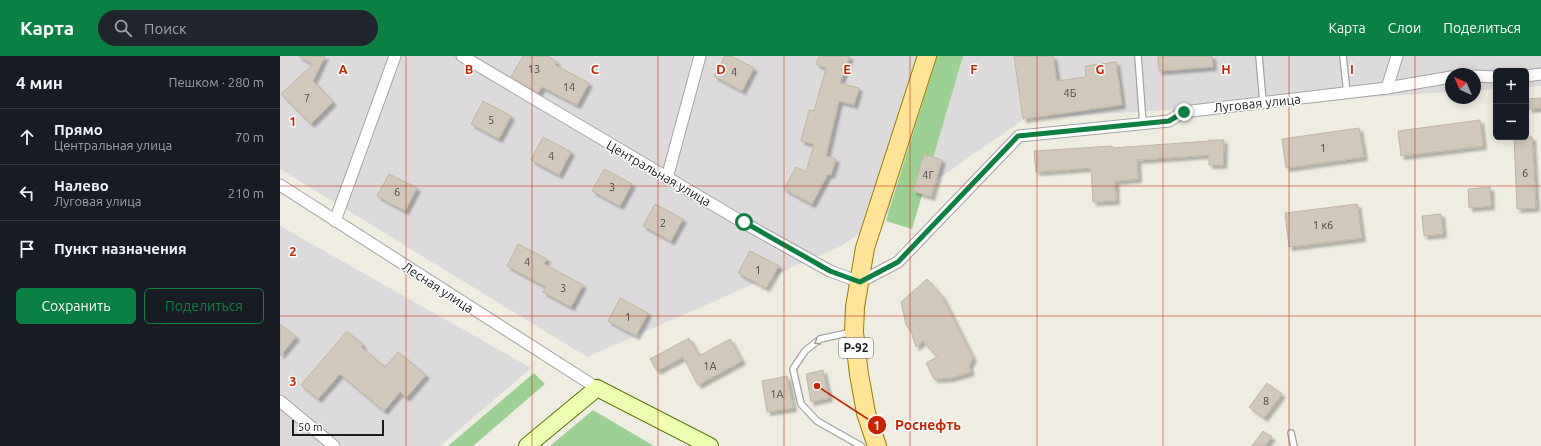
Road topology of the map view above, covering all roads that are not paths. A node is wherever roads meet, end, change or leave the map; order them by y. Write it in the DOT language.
graph roads {
  1 [pos="395,56"];
  2 [pos="462,56"];
  3 [pos="700,56"];
  4 [pos="927,56"];
  5 [pos="1138,56"];
  6 [pos="1259,56"];
  7 [pos="1343,56"];
  8 [pos="1397,56"];
  9 [pos="1541,74"];
  10 [pos="1481,76"];
  11 [pos="1529,76"];
  12 [pos="1493,77"];
  13 [pos="1445,78"];
  14 [pos="1387,88"];
  15 [pos="1347,94"];
  16 [pos="1263,102"];
  17 [pos="1143,124"];
  18 [pos="667,178"];
  19 [pos="280,185"];
  20 [pos="336,220"];
  21 [pos="860,282"];
  22 [pos="854,332"];
  23 [pos="597,388"];
  24 [pos="280,401"];
  25 [pos="1291,433"];
  26 [pos="334,446"];
  27 [pos="527,446"];
  28 [pos="710,446"];
  29 [pos="861,446"];
  30 [pos="877,446"];
  31 [pos="1294,446"];
  1 -- 20 [label="street"];
  2 -- 18 [label="street, Центральная улица"];
  3 -- 18 [label="street"];
  4 -- 21 [label="main road, Р-92"];
  5 -- 17 [label="lane"];
  6 -- 16 [label="lane"];
  7 -- 15 [label="lane"];
  8 -- 14 [label="street"];
  9 -- 11 [label="street"];
  10 -- 12 [label="street"];
  13 -- 14 [label="street, Луговая улица"];
  14 -- 15 [label="street, Луговая улица"];
  15 -- 16 [label="street, Луговая улица"];
  16 -- 17 [label="street, Луговая улица"];
  17 -- 21 [label="street, Луговая улица"];
  18 -- 21 [label="street, Центральная улица"];
  19 -- 20 [label="street, Лесная улица"];
  20 -- 23 [label="street, Лесная улица"];
  21 -- 22 [label="main road, Р-92"];
  22 -- 29 [label="lane, one-way"];
  22 -- 30 [label="main road, Р-92"];
  23 -- 27 [label="street"];
  23 -- 28 [label="street"];
  24 -- 26 [label="street"];
  25 -- 31 [label="lane"];
}
